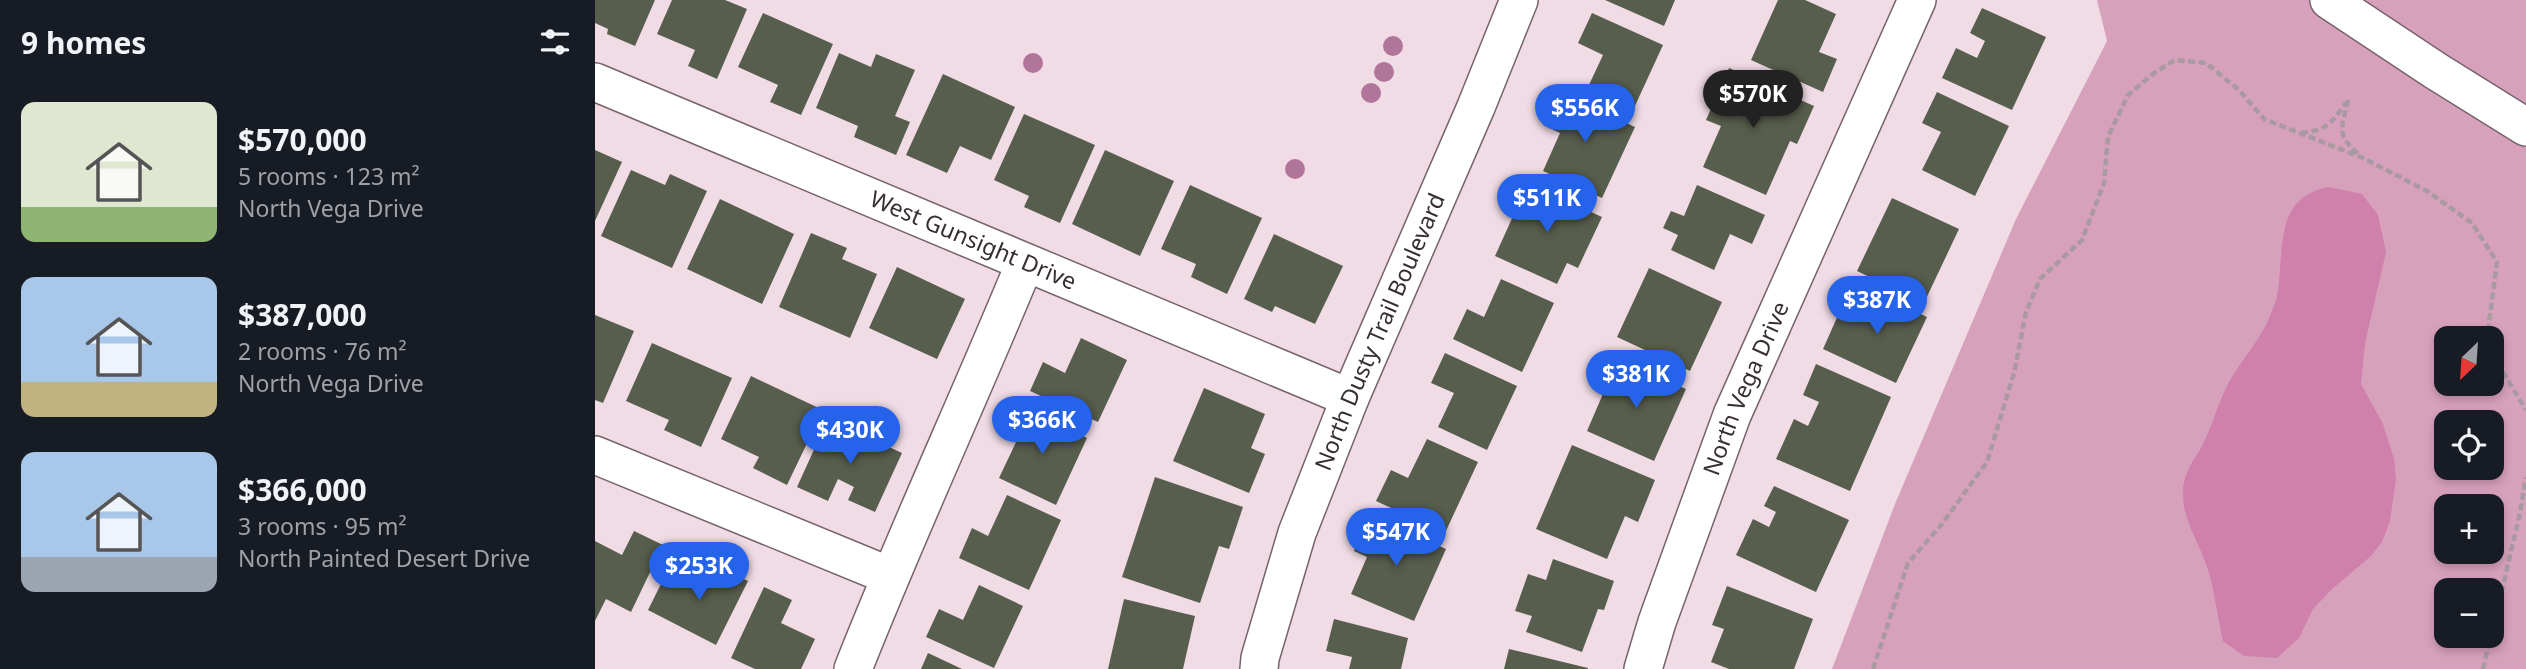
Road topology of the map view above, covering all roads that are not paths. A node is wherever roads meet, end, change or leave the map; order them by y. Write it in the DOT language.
graph roads {
  1 [pos="1519,0"];
  2 [pos="1917,0"];
  3 [pos="2329,0"];
  4 [pos="595,82"];
  5 [pos="2526,127"];
  6 [pos="1025,263"];
  7 [pos="1350,398"];
  8 [pos="595,455"];
  9 [pos="890,576"];
  10 [pos="853,669"];
  11 [pos="1259,669"];
  12 [pos="1643,669"];
  1 -- 7 [label="street, North Dusty Trail Boulevard"];
  2 -- 12 [label="street, North Vega Drive"];
  3 -- 5 [label="street"];
  4 -- 6 [label="street, West Gunsight Drive"];
  6 -- 7 [label="street, West Gunsight Drive"];
  6 -- 9 [label="street"];
  7 -- 11 [label="street, North Dusty Trail Boulevard"];
  8 -- 9 [label="street"];
  9 -- 10 [label="street"];
}
